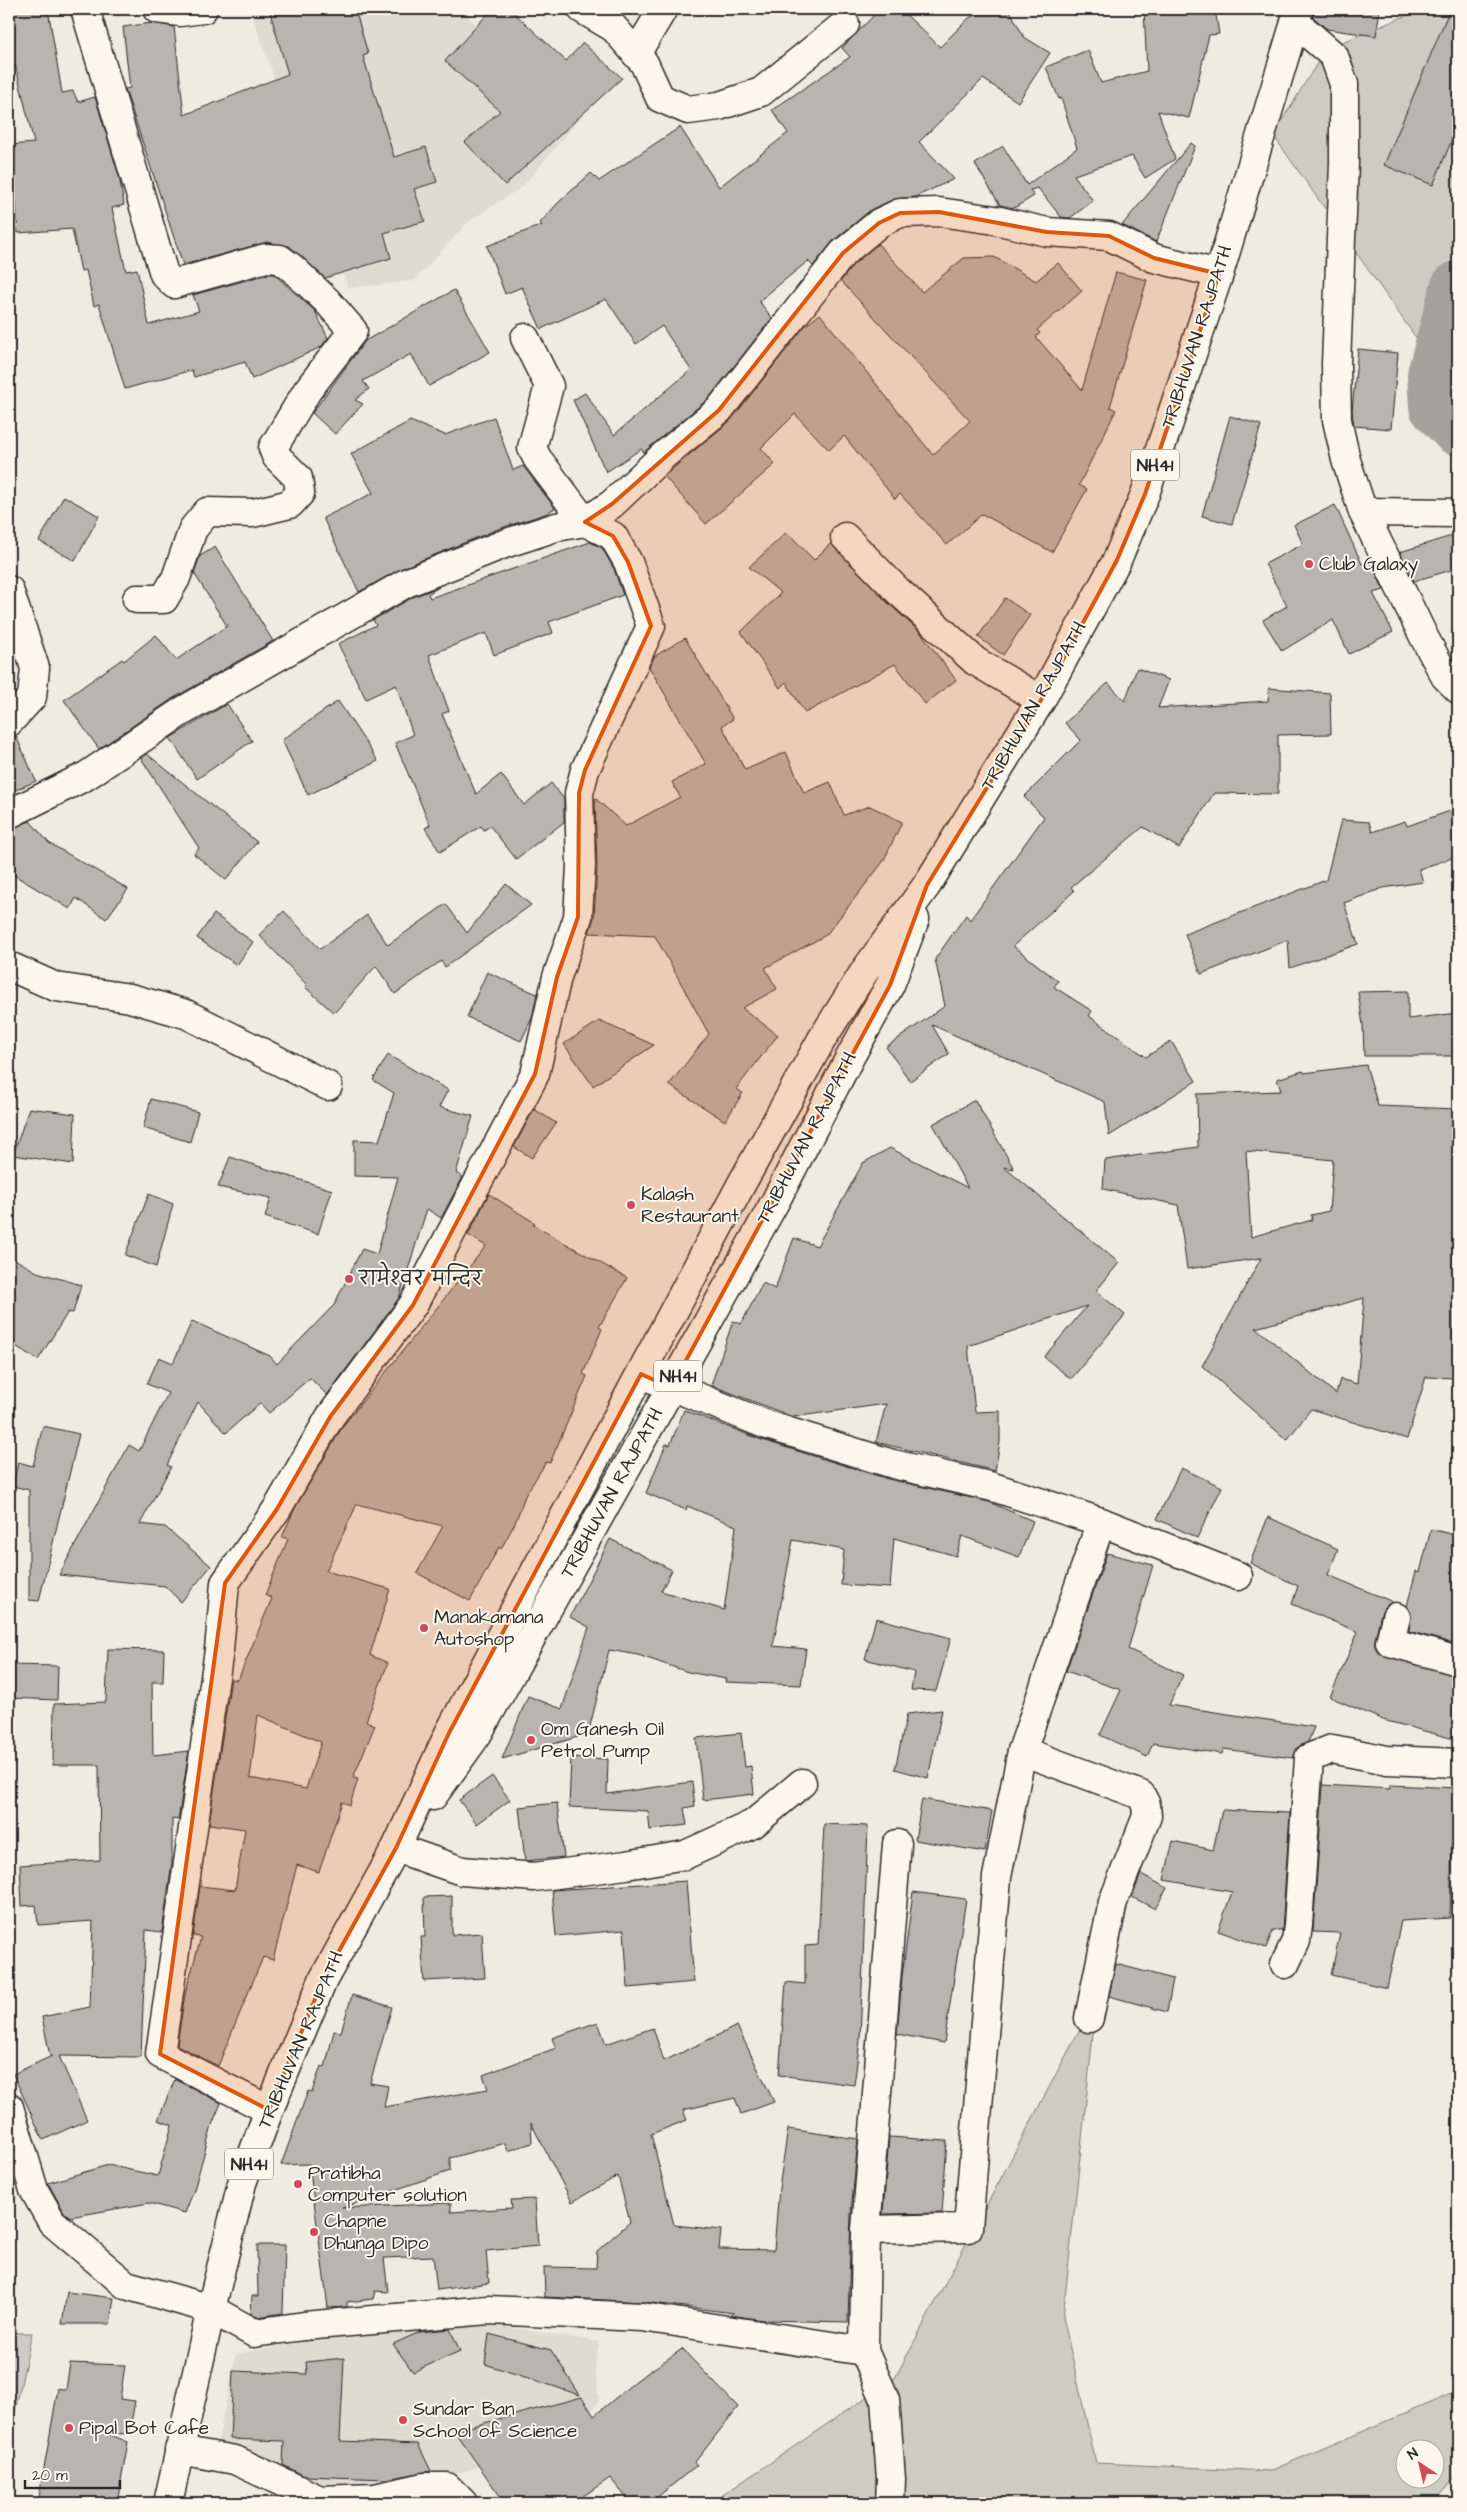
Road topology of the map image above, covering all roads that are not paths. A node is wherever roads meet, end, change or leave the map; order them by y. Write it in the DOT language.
graph roads {
  1 [pos="85,9"];
  2 [pos="157,9"];
  3 [pos="203,9"];
  4 [pos="582,9"];
  5 [pos="663,9"];
  6 [pos="1297,16"];
  7 [pos="845,24"];
  8 [pos="636,54"];
  9 [pos="1218,274"];
  10 [pos="525,338"];
  11 [pos="1362,512"];
  12 [pos="1458,513"];
  13 [pos="585,522"];
  14 [pos="845,537"];
  15 [pos="9,590"];
  16 [pos="137,599"];
  17 [pos="1458,689"];
  18 [pos="1041,700"];
  19 [pos="9,722"];
  20 [pos="9,814"];
  21 [pos="927,885"];
  22 [pos="9,966"];
  23 [pos="328,1086"];
  24 [pos="641,1374"];
  25 [pos="671,1388"];
  26 [pos="1101,1522"];
  27 [pos="1238,1576"];
  28 [pos="1396,1617"];
  29 [pos="1458,1661"];
  30 [pos="1022,1750"];
  31 [pos="1458,1764"];
  32 [pos="802,1783"];
  33 [pos="897,1844"];
  34 [pos="396,1848"];
  35 [pos="1285,1964"];
  36 [pos="1089,2018"];
  37 [pos="9,2107"];
  38 [pos="269,2110"];
  39 [pos="866,2230"];
  40 [pos="211,2309"];
  41 [pos="864,2351"];
  42 [pos="179,2450"];
  43 [pos="168,2503"];
  44 [pos="464,2503"];
  45 [pos="890,2503"];
  1 -- 16 [label="main road"];
  2 -- 3 [label="main road"];
  4 -- 8 [label="main road"];
  5 -- 8 [label="main road"];
  6 -- 9 [label="main road, TRIBHUVAN RAJPATH / NH41"];
  6 -- 11 [label="main road"];
  7 -- 8 [label="main road"];
  9 -- 13 [label="main road"];
  9 -- 18 [label="main road, TRIBHUVAN RAJPATH / NH41"];
  10 -- 13 [label="main road"];
  11 -- 12 [label="main road"];
  11 -- 17 [label="main road"];
  13 -- 20 [label="main road"];
  13 -- 38 [label="main road"];
  14 -- 18 [label="main road"];
  15 -- 19 [label="main road"];
  18 -- 21 [label="main road, TRIBHUVAN RAJPATH / NH41"];
  21 -- 24 [label="main road, TRIBHUVAN RAJPATH / NH41"];
  21 -- 25 [label="main road, TRIBHUVAN RAJPATH / NH41"];
  22 -- 23 [label="main road"];
  24 -- 25 [label="main road"];
  24 -- 34 [label="main road, TRIBHUVAN RAJPATH / NH41"];
  25 -- 26 [label="main road"];
  25 -- 34 [label="main road, TRIBHUVAN RAJPATH / NH41"];
  26 -- 27 [label="main road"];
  26 -- 30 [label="main road"];
  28 -- 29 [label="main road"];
  30 -- 36 [label="main road"];
  30 -- 39 [label="main road"];
  31 -- 35 [label="main road"];
  32 -- 34 [label="main road"];
  33 -- 39 [label="main road"];
  34 -- 38 [label="main road, TRIBHUVAN RAJPATH / NH41"];
  37 -- 40 [label="main road"];
  38 -- 40 [label="main road, TRIBHUVAN RAJPATH / NH41"];
  39 -- 41 [label="main road"];
  40 -- 41 [label="main road"];
  40 -- 42 [label="main road, TRIBHUVAN RAJPATH / NH41"];
  41 -- 45 [label="main road"];
  42 -- 43 [label="main road, TRIBHUVAN RAJPATH / NH41"];
  42 -- 44 [label="main road"];
}
